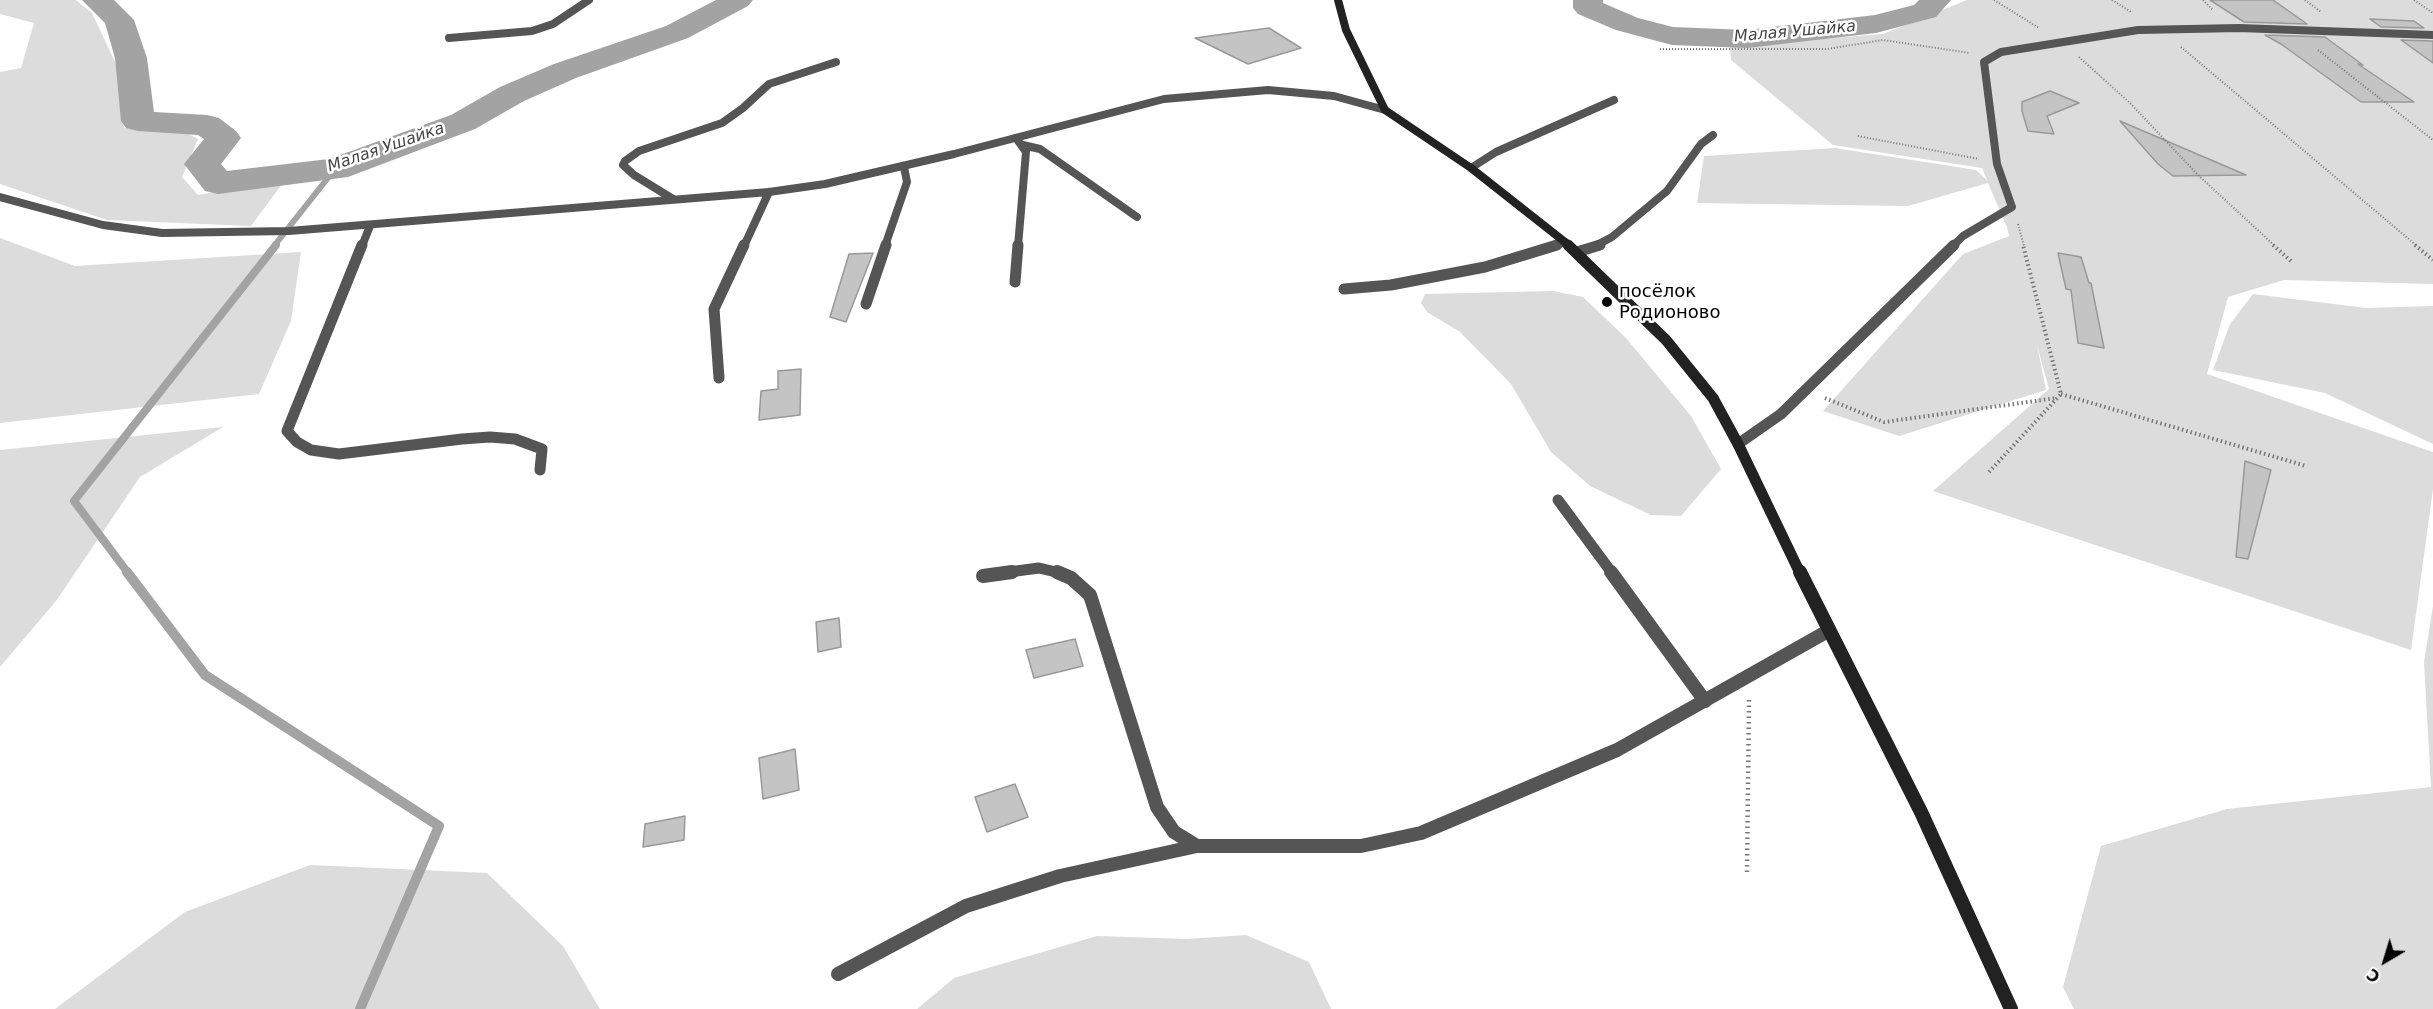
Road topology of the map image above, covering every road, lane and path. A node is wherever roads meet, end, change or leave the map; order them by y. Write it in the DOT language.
graph roads {
  1 [pos="589,0"];
  2 [pos="1338,0"];
  3 [pos="1994,0"];
  4 [pos="2112,0"];
  5 [pos="2414,0"];
  6 [pos="2433,13"];
  7 [pos="2160,29"];
  8 [pos="2294,30"];
  9 [pos="2433,35"];
  10 [pos="449,38"];
  11 [pos="2063,42"];
  12 [pos="1660,49"];
  13 [pos="1992,57"];
  14 [pos="836,62"];
  15 [pos="1614,100"];
  16 [pos="1385,110"];
  17 [pos="1713,135"];
  18 [pos="1858,136"];
  19 [pos="2433,140"];
  20 [pos="1019,142"];
  21 [pos="1997,164"];
  22 [pos="904,167"];
  23 [pos="1471,168"];
  24 [pos="769,192"];
  25 [pos="0,197"];
  26 [pos="673,200"];
  27 [pos="2012,207"];
  28 [pos="1137,217"];
  29 [pos="370,226"];
  30 [pos="1565,242"];
  31 [pos="1577,252"];
  32 [pos="2433,260"];
  33 [pos="2291,261"];
  34 [pos="1015,282"];
  35 [pos="1344,289"];
  36 [pos="866,304"];
  37 [pos="719,378"];
  38 [pos="1805,390"];
  39 [pos="2061,394"];
  40 [pos="2057,398"];
  41 [pos="1738,444"];
  42 [pos="2307,466"];
  43 [pos="540,470"];
  44 [pos="1989,472"];
  45 [pos="1558,500"];
  46 [pos="983,576"];
  47 [pos="1828,631"];
  48 [pos="1743,679"];
  49 [pos="1705,701"];
  50 [pos="1197,846"];
  51 [pos="1747,873"];
  52 [pos="838,974"];
  53 [pos="2011,1009"];
  1 -- 10 [label="street"];
  2 -- 16 [label="street"];
  3 -- 11 [label="path"];
  4 -- 7 [label="path"];
  5 -- 6 [label="path"];
  7 -- 8 [label="street"];
  7 -- 11 [label="street"];
  7 -- 32 [label="path"];
  8 -- 9 [label="street"];
  8 -- 19 [label="path"];
  11 -- 13 [label="street"];
  11 -- 33 [label="path"];
  12 -- 13 [label="path"];
  13 -- 21 [label="street"];
  14 -- 26 [label="street"];
  15 -- 23 [label="street"];
  16 -- 20 [label="street"];
  16 -- 23 [label="street"];
  17 -- 31 [label="street"];
  18 -- 21 [label="path"];
  20 -- 22 [label="street"];
  20 -- 28 [label="street"];
  20 -- 34 [label="street"];
  21 -- 27 [label="street"];
  22 -- 24 [label="street"];
  22 -- 36 [label="street"];
  23 -- 30 [label="street"];
  24 -- 26 [label="street"];
  24 -- 37 [label="street"];
  25 -- 29 [label="street"];
  26 -- 29 [label="street"];
  27 -- 38 [label="street"];
  27 -- 39 [label="path"];
  29 -- 43 [label="street"];
  30 -- 31 [label="street"];
  30 -- 35 [label="street"];
  31 -- 41 [label="street"];
  38 -- 40 [label="path"];
  38 -- 41 [label="street"];
  39 -- 40 [label="path"];
  39 -- 42 [label="path"];
  40 -- 44 [label="path"];
  41 -- 47 [label="street"];
  45 -- 49 [label="street"];
  46 -- 50 [label="street"];
  47 -- 48 [label="street"];
  47 -- 53 [label="street"];
  48 -- 49 [label="street"];
  48 -- 51 [label="path"];
  49 -- 50 [label="street"];
  50 -- 52 [label="street"];
}
